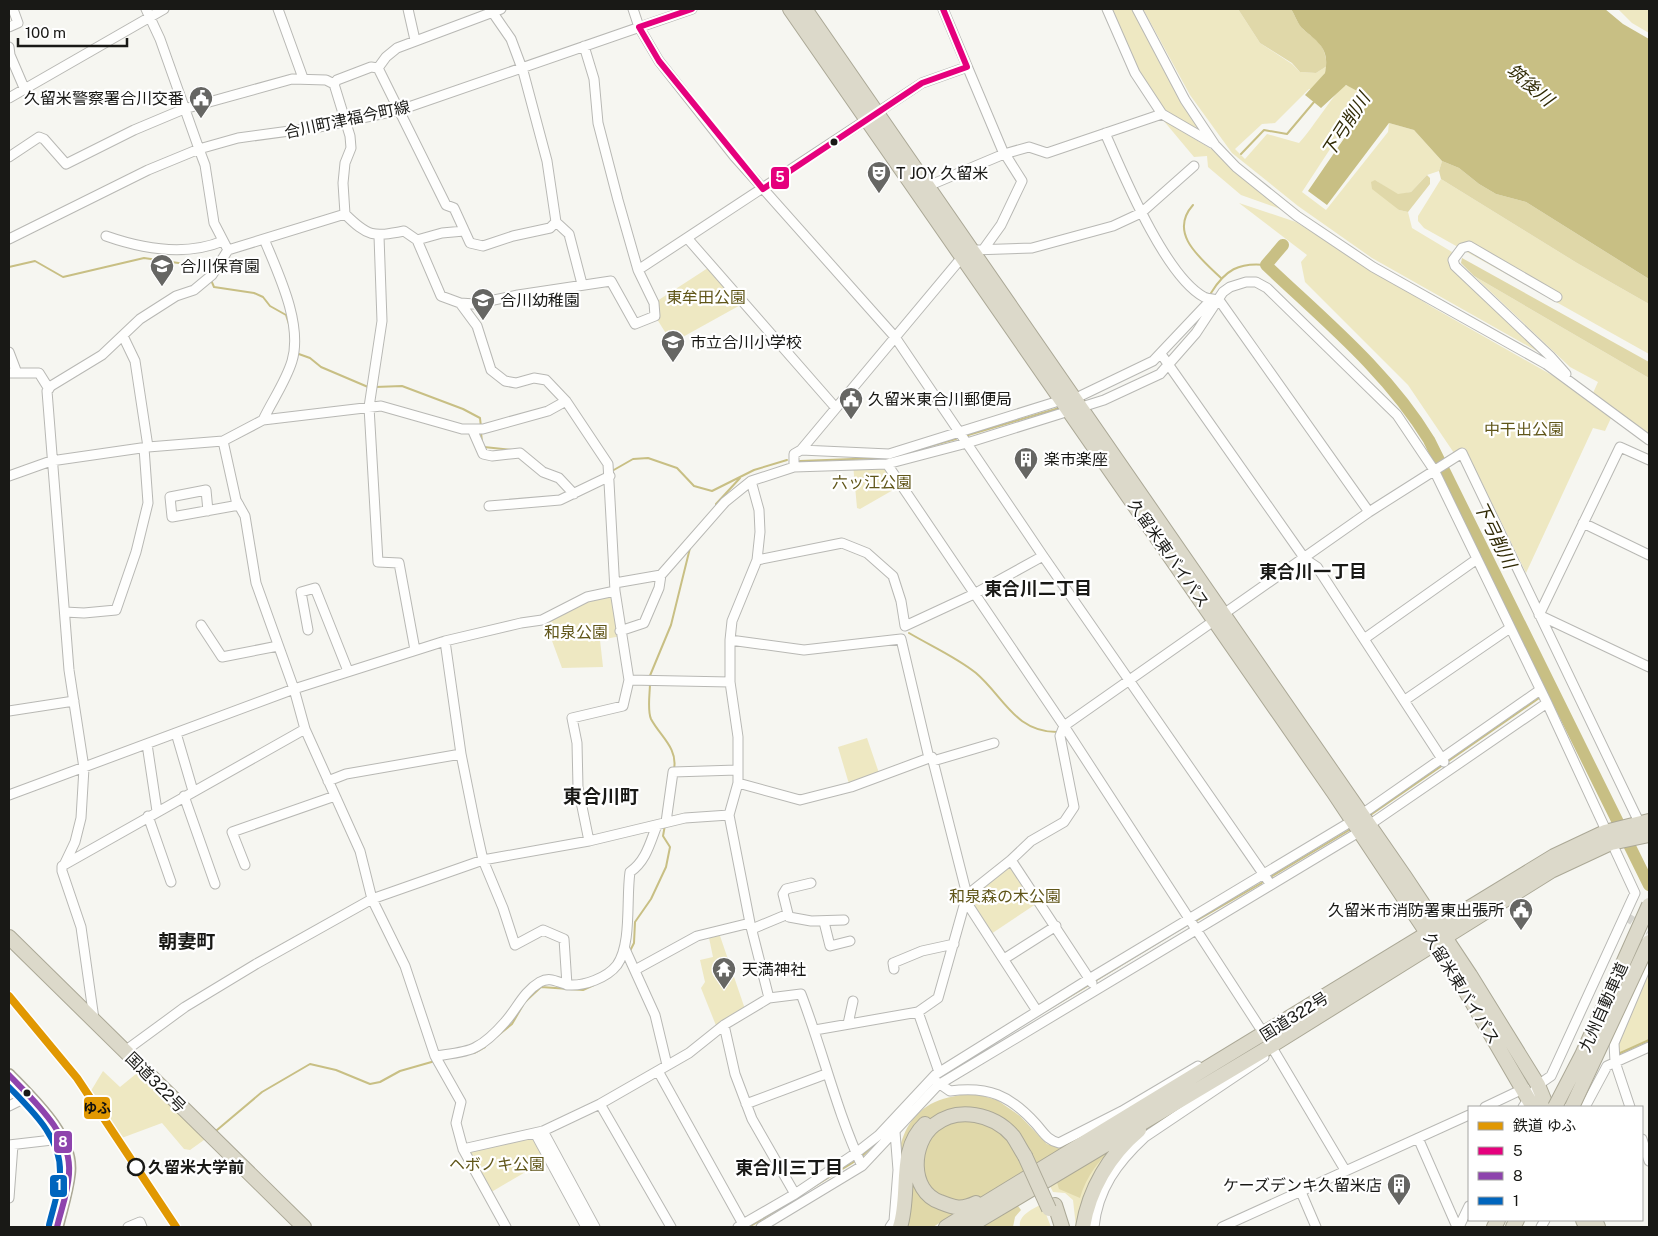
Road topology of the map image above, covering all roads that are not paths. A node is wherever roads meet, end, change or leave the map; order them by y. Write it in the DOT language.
graph roads {
  1 [pos="13,9"];
  2 [pos="146,9"];
  3 [pos="164,9"];
  4 [pos="278,9"];
  5 [pos="408,9"];
  6 [pos="633,9"];
  7 [pos="692,9"];
  8 [pos="790,9"];
  9 [pos="805,9"];
  10 [pos="943,9"];
  11 [pos="1107,9"];
  12 [pos="1137,9"];
  13 [pos="497,11"];
  14 [pos="150,18"];
  15 [pos="9,27"];
  16 [pos="639,27"];
  17 [pos="415,40"];
  18 [pos="584,46"];
  19 [pos="9,47"];
  20 [pos="967,67"];
  21 [pos="378,68"];
  22 [pos="522,68"];
  23 [pos="303,78"];
  24 [pos="334,84"];
  25 [pos="25,90"];
  26 [pos="9,98"];
  27 [pos="184,110"];
  28 [pos="400,110"];
  29 [pos="1162,114"];
  30 [pos="872,115"];
  31 [pos="346,122"];
  32 [pos="1105,133"];
  33 [pos="1215,145"];
  34 [pos="199,149"];
  35 [pos="1004,154"];
  36 [pos="9,157"];
  37 [pos="1194,166"];
  38 [pos="928,186"];
  39 [pos="763,189"];
  40 [pos="1141,213"];
  41 [pos="345,214"];
  42 [pos="556,222"];
  43 [pos="464,230"];
  44 [pos="106,236"];
  45 [pos="379,236"];
  46 [pos="9,239"];
  47 [pos="264,239"];
  48 [pos="688,239"];
  49 [pos="417,240"];
  50 [pos="225,245"];
  51 [pos="973,252"];
  52 [pos="638,270"];
  53 [pos="582,284"];
  54 [pos="1557,297"];
  55 [pos="1211,299"];
  56 [pos="460,303"];
  57 [pos="123,336"];
  58 [pos="895,337"];
  59 [pos="9,352"];
  60 [pos="1161,354"];
  61 [pos="1168,366"];
  62 [pos="13,373"];
  63 [pos="1572,382"];
  64 [pos="49,389"];
  65 [pos="566,402"];
  66 [pos="1071,404"];
  67 [pos="835,406"];
  68 [pos="369,407"];
  69 [pos="264,420"];
  70 [pos="472,429"];
  71 [pos="959,433"];
  72 [pos="1649,440"];
  73 [pos="223,442"];
  74 [pos="968,443"];
  75 [pos="146,448"];
  76 [pos="801,450"];
  77 [pos="1649,460"];
  78 [pos="51,461"];
  79 [pos="887,464"];
  80 [pos="794,467"];
  81 [pos="1436,468"];
  82 [pos="609,472"];
  83 [pos="9,476"];
  84 [pos="751,481"];
  85 [pos="574,494"];
  86 [pos="239,505"];
  87 [pos="489,506"];
  88 [pos="208,511"];
  89 [pos="1369,512"];
  90 [pos="1584,524"];
  91 [pos="1649,555"];
  92 [pos="1043,556"];
  93 [pos="1305,559"];
  94 [pos="756,560"];
  95 [pos="1477,560"];
  96 [pos="661,575"];
  97 [pos="615,587"];
  98 [pos="974,594"];
  99 [pos="65,612"];
  100 [pos="1539,615"];
  101 [pos="1220,618"];
  102 [pos="201,625"];
  103 [pos="905,626"];
  104 [pos="1510,628"];
  105 [pos="308,630"];
  106 [pos="620,631"];
  107 [pos="901,639"];
  108 [pos="1364,639"];
  109 [pos="730,640"];
  110 [pos="445,641"];
  111 [pos="278,646"];
  112 [pos="415,650"];
  113 [pos="1649,667"];
  114 [pos="348,671"];
  115 [pos="629,680"];
  116 [pos="1129,680"];
  117 [pos="730,682"];
  118 [pos="294,689"];
  119 [pos="1540,690"];
  120 [pos="1405,700"];
  121 [pos="74,701"];
  122 [pos="1547,703"];
  123 [pos="9,711"];
  124 [pos="1064,726"];
  125 [pos="305,729"];
  126 [pos="176,733"];
  127 [pos="994,743"];
  128 [pos="147,744"];
  129 [pos="461,754"];
  130 [pos="1441,758"];
  131 [pos="931,760"];
  132 [pos="84,768"];
  133 [pos="1448,769"];
  134 [pos="737,770"];
  135 [pos="328,781"];
  136 [pos="738,783"];
  137 [pos="193,791"];
  138 [pos="9,795"];
  139 [pos="184,796"];
  140 [pos="335,796"];
  141 [pos="157,811"];
  142 [pos="729,815"];
  143 [pos="148,816"];
  144 [pos="666,822"];
  145 [pos="1360,823"];
  146 [pos="657,825"];
  147 [pos="1643,828"];
  148 [pos="1612,836"];
  149 [pos="589,841"];
  150 [pos="483,860"];
  151 [pos="1011,860"];
  152 [pos="65,863"];
  153 [pos="245,865"];
  154 [pos="1265,876"];
  155 [pos="171,882"];
  156 [pos="811,883"];
  157 [pos="215,884"];
  158 [pos="1271,884"];
  159 [pos="966,898"];
  160 [pos="372,899"];
  161 [pos="1649,905"];
  162 [pos="788,914"];
  163 [pos="1191,919"];
  164 [pos="844,920"];
  165 [pos="824,922"];
  166 [pos="751,926"];
  167 [pos="1056,926"];
  168 [pos="1196,929"];
  169 [pos="1436,936"];
  170 [pos="9,938"];
  171 [pos="850,941"];
  172 [pos="1649,942"];
  173 [pos="954,944"];
  174 [pos="625,949"];
  175 [pos="1004,960"];
  176 [pos="1649,960"];
  177 [pos="894,969"];
  178 [pos="635,970"];
  179 [pos="1089,979"];
  180 [pos="567,984"];
  181 [pos="1096,990"];
  182 [pos="770,998"];
  183 [pos="853,1001"];
  184 [pos="1037,1011"];
  185 [pos="918,1012"];
  186 [pos="94,1019"];
  187 [pos="848,1024"];
  188 [pos="724,1025"];
  189 [pos="815,1030"];
  190 [pos="1268,1040"];
  191 [pos="1649,1047"];
  192 [pos="125,1051"];
  193 [pos="435,1056"];
  194 [pos="1611,1064"];
  195 [pos="667,1065"];
  196 [pos="658,1070"];
  197 [pos="826,1074"];
  198 [pos="937,1074"];
  199 [pos="9,1075"];
  200 [pos="1551,1076"];
  201 [pos="938,1085"];
  202 [pos="1538,1085"];
  203 [pos="29,1096"];
  204 [pos="1527,1100"];
  205 [pos="600,1104"];
  206 [pos="746,1104"];
  207 [pos="9,1106"];
  208 [pos="1491,1106"];
  209 [pos="1547,1106"];
  210 [pos="1556,1106"];
  211 [pos="1572,1106"];
  212 [pos="1586,1106"];
  213 [pos="1630,1106"];
  214 [pos="1167,1108"];
  215 [pos="1468,1115"];
  216 [pos="539,1132"];
  217 [pos="895,1132"];
  218 [pos="1418,1138"];
  219 [pos="60,1139"];
  220 [pos="1643,1142"];
  221 [pos="11,1145"];
  222 [pos="463,1148"];
  223 [pos="856,1153"];
  224 [pos="1029,1155"];
  225 [pos="1649,1161"];
  226 [pos="862,1166"];
  227 [pos="1345,1170"];
  228 [pos="1301,1192"];
  229 [pos="1001,1193"];
  230 [pos="795,1194"];
  231 [pos="9,1198"];
  232 [pos="1052,1207"];
  233 [pos="1468,1208"];
  234 [pos="740,1226"];
  235 [pos="57,1227"];
  236 [pos="128,1227"];
  237 [pos="142,1227"];
  238 [pos="304,1227"];
  239 [pos="506,1227"];
  240 [pos="586,1227"];
  241 [pos="595,1227"];
  242 [pos="671,1227"];
  243 [pos="761,1227"];
  244 [pos="890,1227"];
  245 [pos="900,1227"];
  246 [pos="946,1227"];
  247 [pos="968,1227"];
  248 [pos="1055,1227"];
  249 [pos="1062,1227"];
  250 [pos="1083,1227"];
  251 [pos="1094,1227"];
  252 [pos="1225,1227"];
  253 [pos="1316,1227"];
  254 [pos="1458,1227"];
  1 -- 15 [label="street"];
  2 -- 14 [label="street"];
  3 -- 14 [label="street"];
  4 -- 23 [label="street"];
  5 -- 17 [label="street"];
  6 -- 16 [label="street"];
  7 -- 16 [label="street, 合川町津福今町線"];
  8 -- 30 [label="highway, 久留米東バイパス"];
  9 -- 30 [label="highway, 久留米東バイパス"];
  10 -- 20 [label="street"];
  11 -- 29 [label="street"];
  12 -- 33 [label="street"];
  13 -- 17 [label="street"];
  13 -- 22 [label="street"];
  14 -- 25 [label="street"];
  14 -- 27 [label="street"];
  16 -- 18 [label="street, 合川町津福今町線"];
  16 -- 39 [label="street"];
  17 -- 21 [label="street"];
  18 -- 22 [label="street, 合川町津福今町線"];
  18 -- 52 [label="street"];
  19 -- 25 [label="street"];
  20 -- 30 [label="street"];
  20 -- 35 [label="street"];
  21 -- 24 [label="street"];
  21 -- 28 [label="street"];
  22 -- 28 [label="street, 合川町津福今町線"];
  22 -- 42 [label="street"];
  23 -- 24 [label="street"];
  23 -- 27 [label="street"];
  24 -- 31 [label="street"];
  25 -- 26 [label="street"];
  27 -- 34 [label="street"];
  27 -- 36 [label="street"];
  28 -- 31 [label="street, 合川町津福今町線"];
  28 -- 43 [label="street"];
  29 -- 32 [label="street"];
  29 -- 33 [label="street"];
  30 -- 38 [label="highway, 久留米東バイパス"];
  30 -- 39 [label="street"];
  30 -- 51 [label="highway, 久留米東バイパス"];
  31 -- 34 [label="street, 合川町津福今町線"];
  31 -- 41 [label="street"];
  32 -- 35 [label="street"];
  32 -- 40 [label="street"];
  33 -- 63 [label="street"];
  34 -- 46 [label="street, 合川町津福今町線"];
  34 -- 50 [label="street"];
  35 -- 38 [label="street"];
  35 -- 51 [label="street"];
  37 -- 40 [label="street"];
  38 -- 51 [label="highway, 久留米東バイパス"];
  39 -- 48 [label="street"];
  39 -- 58 [label="street"];
  40 -- 51 [label="street"];
  40 -- 55 [label="street"];
  41 -- 45 [label="street"];
  41 -- 47 [label="street"];
  42 -- 43 [label="street"];
  42 -- 53 [label="street"];
  43 -- 49 [label="street"];
  44 -- 50 [label="street"];
  45 -- 49 [label="street"];
  45 -- 68 [label="street"];
  47 -- 50 [label="street"];
  47 -- 69 [label="street"];
  48 -- 52 [label="street"];
  48 -- 67 [label="street"];
  49 -- 56 [label="street"];
  50 -- 57 [label="street"];
  51 -- 58 [label="street"];
  51 -- 66 [label="highway, 久留米東バイパス"];
  52 -- 53 [label="street"];
  53 -- 56 [label="street"];
  54 -- 63 [label="street"];
  55 -- 60 [label="street"];
  55 -- 61 [label="street"];
  55 -- 81 [label="street"];
  55 -- 89 [label="street"];
  56 -- 65 [label="street"];
  57 -- 64 [label="street"];
  57 -- 75 [label="street"];
  58 -- 67 [label="street"];
  58 -- 71 [label="street"];
  59 -- 62 [label="street"];
  60 -- 61 [label="street"];
  60 -- 66 [label="street"];
  61 -- 66 [label="street"];
  61 -- 93 [label="street"];
  62 -- 64 [label="street"];
  63 -- 72 [label="street"];
  64 -- 78 [label="street"];
  65 -- 70 [label="street"];
  65 -- 82 [label="street"];
  66 -- 71 [label="street"];
  66 -- 74 [label="street"];
  66 -- 101 [label="highway, 久留米東バイパス"];
  67 -- 76 [label="street"];
  68 -- 69 [label="street"];
  68 -- 70 [label="street"];
  68 -- 112 [label="street"];
  69 -- 73 [label="street"];
  70 -- 85 [label="street"];
  71 -- 74 [label="street"];
  71 -- 76 [label="street"];
  73 -- 75 [label="street"];
  73 -- 86 [label="street"];
  74 -- 79 [label="street"];
  74 -- 92 [label="street"];
  75 -- 78 [label="street"];
  75 -- 99 [label="street"];
  76 -- 80 [label="street"];
  77 -- 90 [label="street"];
  78 -- 83 [label="street"];
  78 -- 99 [label="street"];
  79 -- 80 [label="street"];
  79 -- 98 [label="street"];
  80 -- 84 [label="street"];
  81 -- 89 [label="street"];
  81 -- 95 [label="street"];
  81 -- 100 [label="street"];
  82 -- 85 [label="street"];
  82 -- 97 [label="street"];
  84 -- 94 [label="street"];
  84 -- 96 [label="street"];
  85 -- 87 [label="street"];
  86 -- 88 [label="street"];
  86 -- 111 [label="street"];
  88 -- 88 [label="street"];
  89 -- 93 [label="street"];
  90 -- 91 [label="street"];
  90 -- 100 [label="street"];
  92 -- 98 [label="street"];
  92 -- 116 [label="street"];
  93 -- 101 [label="street"];
  93 -- 108 [label="street"];
  94 -- 103 [label="street"];
  94 -- 109 [label="street"];
  95 -- 104 [label="street"];
  95 -- 108 [label="street"];
  96 -- 97 [label="street"];
  96 -- 106 [label="street"];
  97 -- 106 [label="street"];
  97 -- 110 [label="street"];
  98 -- 103 [label="street"];
  98 -- 124 [label="street"];
  99 -- 121 [label="street"];
  100 -- 113 [label="street"];
  100 -- 147 [label="street"];
  101 -- 116 [label="street"];
  101 -- 145 [label="highway, 久留米東バイパス"];
  102 -- 111 [label="street"];
  103 -- 107 [label="street"];
  104 -- 119 [label="street"];
  104 -- 120 [label="street"];
  105 -- 114 [label="street"];
  106 -- 115 [label="street"];
  107 -- 109 [label="street"];
  107 -- 131 [label="street"];
  108 -- 120 [label="street"];
  109 -- 117 [label="street"];
  110 -- 112 [label="street"];
  110 -- 129 [label="street"];
  111 -- 118 [label="street"];
  112 -- 114 [label="street"];
  114 -- 118 [label="street"];
  115 -- 117 [label="street"];
  115 -- 149 [label="street"];
  116 -- 124 [label="street"];
  116 -- 154 [label="street"];
  117 -- 134 [label="street"];
  118 -- 125 [label="street"];
  118 -- 126 [label="street"];
  119 -- 122 [label="street"];
  119 -- 130 [label="street"];
  120 -- 130 [label="street"];
  121 -- 123 [label="street"];
  121 -- 132 [label="street"];
  122 -- 133 [label="street"];
  122 -- 148 [label="street"];
  124 -- 151 [label="street"];
  124 -- 163 [label="street"];
  125 -- 135 [label="street"];
  125 -- 137 [label="street"];
  126 -- 128 [label="street"];
  126 -- 137 [label="street"];
  127 -- 131 [label="street"];
  128 -- 132 [label="street"];
  128 -- 141 [label="street"];
  129 -- 135 [label="street"];
  129 -- 150 [label="street"];
  130 -- 133 [label="street"];
  130 -- 145 [label="street"];
  131 -- 136 [label="street"];
  131 -- 159 [label="street"];
  132 -- 138 [label="street"];
  132 -- 152 [label="street"];
  133 -- 145 [label="street"];
  134 -- 136 [label="street"];
  134 -- 144 [label="street"];
  135 -- 140 [label="street"];
  136 -- 142 [label="street"];
  137 -- 139 [label="street"];
  139 -- 141 [label="street"];
  139 -- 157 [label="street"];
  140 -- 153 [label="street"];
  140 -- 160 [label="street"];
  141 -- 143 [label="street"];
  142 -- 144 [label="street"];
  142 -- 166 [label="street"];
  143 -- 152 [label="street"];
  143 -- 155 [label="street"];
  144 -- 146 [label="street"];
  145 -- 154 [label="street"];
  145 -- 158 [label="street"];
  145 -- 169 [label="highway, 久留米東バイパス"];
  146 -- 149 [label="street"];
  146 -- 174 [label="street"];
  147 -- 148 [label="highway, 国道322号"];
  148 -- 169 [label="highway, 国道322号"];
  148 -- 200 [label="street"];
  149 -- 150 [label="street"];
  150 -- 160 [label="street"];
  150 -- 180 [label="street"];
  151 -- 159 [label="street"];
  151 -- 167 [label="street"];
  152 -- 186 [label="street"];
  154 -- 158 [label="street"];
  154 -- 163 [label="street"];
  156 -- 162 [label="street"];
  158 -- 168 [label="street"];
  159 -- 173 [label="street"];
  159 -- 175 [label="street"];
  160 -- 192 [label="street"];
  160 -- 193 [label="street"];
  161 -- 210 [label="highway, 九州自動車道, bridge"];
  162 -- 165 [label="street"];
  162 -- 166 [label="street"];
  163 -- 168 [label="street"];
  163 -- 179 [label="street"];
  164 -- 165 [label="street"];
  165 -- 171 [label="street"];
  166 -- 178 [label="street"];
  166 -- 182 [label="street"];
  167 -- 175 [label="street"];
  167 -- 179 [label="street"];
  168 -- 181 [label="street"];
  168 -- 190 [label="street"];
  169 -- 190 [label="highway, 国道322号"];
  169 -- 202 [label="highway, 久留米東バイパス"];
  169 -- 204 [label="highway, 久留米東バイパス"];
  170 -- 186 [label="highway, 国道322号"];
  172 -- 211 [label="highway, 九州自動車道, bridge"];
  173 -- 177 [label="street"];
  173 -- 185 [label="street"];
  174 -- 178 [label="street"];
  174 -- 180 [label="street"];
  175 -- 184 [label="street"];
  176 -- 194 [label="street"];
  178 -- 195 [label="street"];
  179 -- 181 [label="street"];
  179 -- 184 [label="street"];
  180 -- 193 [label="street"];
  181 -- 201 [label="street"];
  182 -- 188 [label="street"];
  182 -- 189 [label="street"];
  183 -- 187 [label="street"];
  184 -- 198 [label="street"];
  185 -- 187 [label="street"];
  185 -- 198 [label="street"];
  186 -- 192 [label="highway, 国道322号"];
  187 -- 189 [label="street"];
  188 -- 195 [label="street"];
  188 -- 206 [label="street"];
  189 -- 197 [label="street"];
  190 -- 201 [label="street"];
  190 -- 214 [label="highway, 国道322号"];
  190 -- 227 [label="street"];
  190 -- 229 [label="highway, 国道322号"];
  190 -- 251 [label="street"];
  191 -- 194 [label="street"];
  192 -- 238 [label="highway, 国道322号"];
  193 -- 222 [label="street"];
  194 -- 200 [label="street"];
  194 -- 212 [label="street"];
  194 -- 213 [label="street"];
  195 -- 196 [label="street"];
  196 -- 205 [label="street"];
  196 -- 234 [label="street"];
  197 -- 206 [label="street"];
  197 -- 223 [label="street"];
  198 -- 201 [label="street"];
  198 -- 223 [label="street"];
  199 -- 203 [label="main road"];
  200 -- 202 [label="street"];
  201 -- 217 [label="street"];
  202 -- 204 [label="street"];
  202 -- 209 [label="highway, 久留米東バイパス"];
  203 -- 207 [label="street"];
  203 -- 219 [label="main road"];
  204 -- 208 [label="street"];
  205 -- 216 [label="street"];
  205 -- 242 [label="street"];
  206 -- 230 [label="street"];
  214 -- 247 [label="highway, 国道322号"];
  214 -- 250 [label="highway"];
  215 -- 218 [label="street"];
  216 -- 222 [label="street"];
  216 -- 240 [label="street"];
  216 -- 241 [label="street"];
  217 -- 226 [label="street"];
  217 -- 244 [label="street"];
  218 -- 227 [label="street"];
  218 -- 254 [label="street"];
  219 -- 221 [label="street"];
  219 -- 235 [label="main road"];
  220 -- 225 [label="street"];
  221 -- 231 [label="street"];
  222 -- 239 [label="street"];
  223 -- 226 [label="street"];
  223 -- 230 [label="street"];
  224 -- 229 [label="highway"];
  224 -- 232 [label="highway"];
  224 -- 245 [label="highway"];
  226 -- 243 [label="street"];
  227 -- 228 [label="street"];
  228 -- 252 [label="street"];
  228 -- 253 [label="street"];
  229 -- 246 [label="highway, 国道322号"];
  230 -- 234 [label="street"];
  232 -- 248 [label="highway"];
  232 -- 249 [label="highway"];
  233 -- 254 [label="street"];
  236 -- 237 [label="street"];
}
